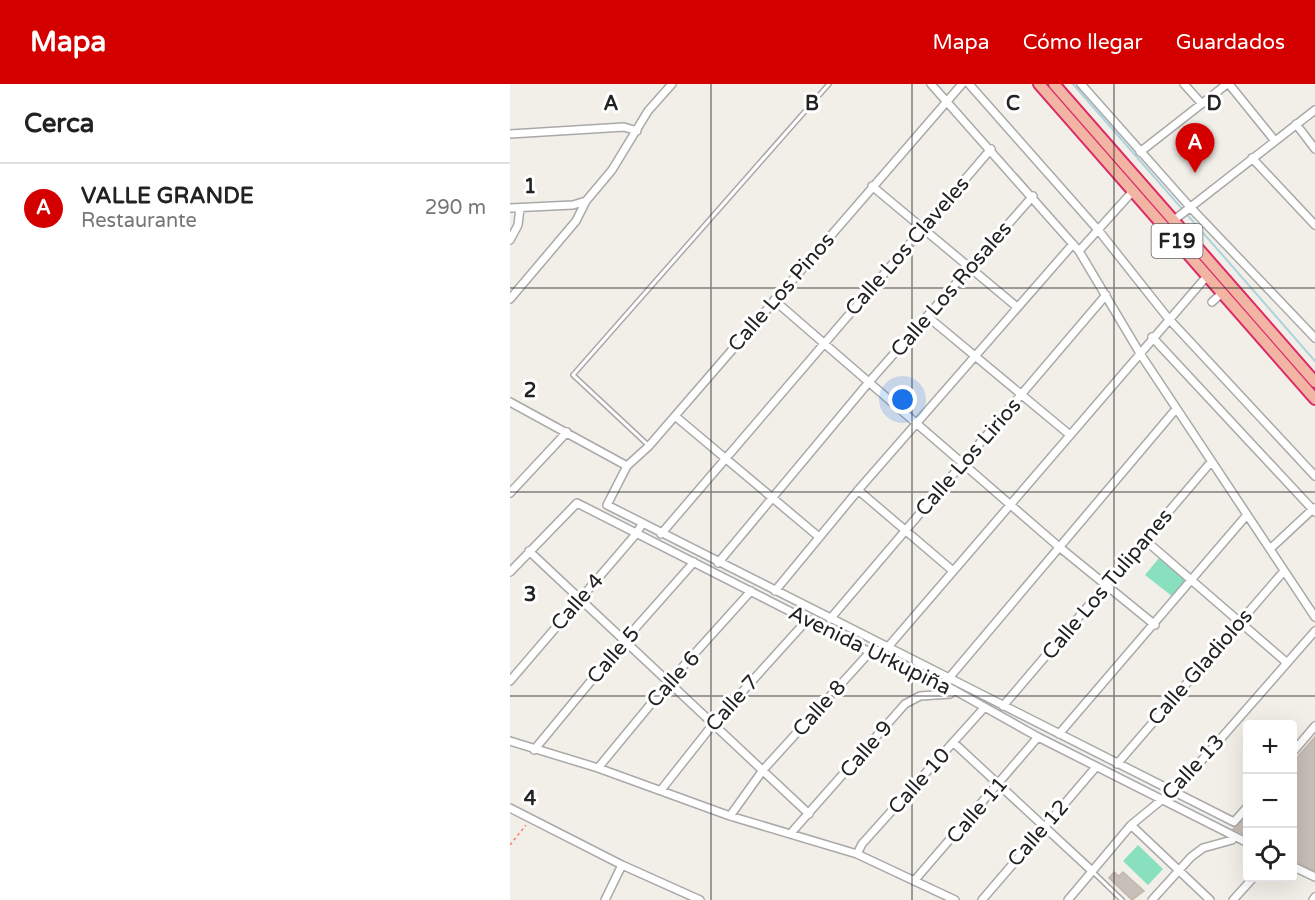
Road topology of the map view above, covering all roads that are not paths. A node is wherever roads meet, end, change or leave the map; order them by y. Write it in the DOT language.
graph roads {
  1 [pos="672,84"];
  2 [pos="829,84"];
  3 [pos="931,84"];
  4 [pos="962,84"];
  5 [pos="969,84"];
  6 [pos="1039,84"];
  7 [pos="1054,84"];
  8 [pos="1081,84"];
  9 [pos="1184,84"];
  10 [pos="1228,84"];
  11 [pos="945,102"];
  12 [pos="1202,104"];
  13 [pos="1315,110"];
  14 [pos="1296,124"];
  15 [pos="637,131"];
  16 [pos="510,134"];
  17 [pos="1275,141"];
  18 [pos="991,149"];
  19 [pos="1315,149"];
  20 [pos="1140,153"];
  21 [pos="1252,158"];
  22 [pos="872,186"];
  23 [pos="1133,191"];
  24 [pos="1032,196"];
  25 [pos="586,201"];
  26 [pos="510,208"];
  27 [pos="520,208"];
  28 [pos="1188,209"];
  29 [pos="1176,219"];
  30 [pos="1315,225"];
  31 [pos="922,228"];
  32 [pos="1099,231"];
  33 [pos="510,240"];
  34 [pos="1073,244"];
  35 [pos="1079,251"];
  36 [pos="970,269"];
  37 [pos="1207,276"];
  38 [pos="1222,293"];
  39 [pos="1106,296"];
  40 [pos="510,299"];
  41 [pos="774,300"];
  42 [pos="1212,302"];
  43 [pos="1017,307"];
  44 [pos="928,317"];
  45 [pos="1168,318"];
  46 [pos="1152,337"];
  47 [pos="1315,338"];
  48 [pos="824,342"];
  49 [pos="975,355"];
  50 [pos="1141,355"];
  51 [pos="869,382"];
  52 [pos="1315,382"];
  53 [pos="1022,394"];
  54 [pos="1315,399"];
  55 [pos="511,404"];
  56 [pos="1176,409"];
  57 [pos="675,416"];
  58 [pos="917,422"];
  59 [pos="567,432"];
  60 [pos="1070,435"];
  61 [pos="649,446"];
  62 [pos="726,456"];
  63 [pos="963,462"];
  64 [pos="1211,462"];
  65 [pos="627,466"];
  66 [pos="1315,476"];
  67 [pos="858,490"];
  68 [pos="510,493"];
  69 [pos="773,497"];
  70 [pos="1010,504"];
  71 [pos="1314,509"];
  72 [pos="1246,516"];
  73 [pos="642,524"];
  74 [pos="905,530"];
  75 [pos="636,534"];
  76 [pos="662,534"];
  77 [pos="819,537"];
  78 [pos="1145,540"];
  79 [pos="1058,546"];
  80 [pos="1270,549"];
  81 [pos="529,551"];
  82 [pos="694,562"];
  83 [pos="718,563"];
  84 [pos="953,571"];
  85 [pos="1284,571"];
  86 [pos="510,572"];
  87 [pos="1192,580"];
  88 [pos="1106,587"];
  89 [pos="752,591"];
  90 [pos="776,591"];
  91 [pos="580,598"];
  92 [pos="1314,615"];
  93 [pos="808,619"];
  94 [pos="830,619"];
  95 [pos="1238,622"];
  96 [pos="1155,625"];
  97 [pos="1315,631"];
  98 [pos="624,641"];
  99 [pos="888,646"];
  100 [pos="870,652"];
  101 [pos="1286,662"];
  102 [pos="949,678"];
  103 [pos="510,681"];
  104 [pos="669,682"];
  105 [pos="954,690"];
  106 [pos="1003,706"];
  107 [pos="983,709"];
  108 [pos="714,723"];
  109 [pos="1315,726"];
  110 [pos="1059,734"];
  111 [pos="1038,737"];
  112 [pos="510,741"];
  113 [pos="954,743"];
  114 [pos="1297,748"];
  115 [pos="534,750"];
  116 [pos="1117,764"];
  117 [pos="1096,767"];
  118 [pos="598,768"];
  119 [pos="763,770"];
  120 [pos="998,786"];
  121 [pos="661,790"];
  122 [pos="1173,792"];
  123 [pos="1162,799"];
  124 [pos="510,808"];
  125 [pos="1243,812"];
  126 [pos="809,814"];
  127 [pos="730,816"];
  128 [pos="1131,825"];
  129 [pos="1043,827"];
  130 [pos="791,833"];
  131 [pos="1234,837"];
  132 [pos="1243,841"];
  133 [pos="856,854"];
  134 [pos="622,865"];
  135 [pos="1297,868"];
  136 [pos="1091,870"];
  137 [pos="1178,870"];
  138 [pos="1315,877"];
  139 [pos="914,881"];
  140 [pos="1249,882"];
  141 [pos="605,900"];
  142 [pos="700,900"];
  143 [pos="955,900"];
  144 [pos="982,900"];
  145 [pos="1068,900"];
  146 [pos="1122,900"];
  147 [pos="1152,900"];
  148 [pos="1209,900"];
  149 [pos="1233,900"];
  1 -- 15 [label="street"];
  2 -- 61 [label="lane"];
  3 -- 11 [label="street"];
  4 -- 11 [label="street, Calle Los Pinos"];
  5 -- 32 [label="street"];
  6 -- 23 [label="highway, F19"];
  7 -- 29 [label="highway, F19"];
  8 -- 20 [label="street"];
  9 -- 12 [label="street"];
  10 -- 12 [label="street"];
  10 -- 17 [label="street"];
  11 -- 18 [label="street"];
  11 -- 22 [label="street, Calle Los Pinos"];
  12 -- 20 [label="street"];
  13 -- 14 [label="street"];
  14 -- 17 [label="street"];
  14 -- 19 [label="street"];
  15 -- 16 [label="street"];
  15 -- 25 [label="street"];
  17 -- 21 [label="street"];
  18 -- 24 [label="street"];
  18 -- 31 [label="street, Calle Los Claveles"];
  20 -- 28 [label="street"];
  21 -- 28 [label="street"];
  21 -- 30 [label="street"];
  22 -- 31 [label="street"];
  22 -- 41 [label="street, Calle Los Pinos"];
  23 -- 32 [label="street"];
  23 -- 37 [label="highway, F19"];
  24 -- 34 [label="street"];
  24 -- 36 [label="street, Calle Los Rosales"];
  25 -- 27 [label="street"];
  25 -- 40 [label="street"];
  26 -- 27 [label="street"];
  27 -- 33 [label="street"];
  28 -- 29 [label="street"];
  28 -- 47 [label="street"];
  29 -- 52 [label="highway, F19"];
  31 -- 36 [label="street"];
  31 -- 48 [label="street, Calle Los Claveles"];
  32 -- 35 [label="street"];
  32 -- 45 [label="street"];
  34 -- 35 [label="street"];
  34 -- 43 [label="street"];
  35 -- 39 [label="street"];
  36 -- 43 [label="street"];
  36 -- 44 [label="street, Calle Los Rosales"];
  37 -- 38 [label="highway, F19"];
  37 -- 45 [label="street"];
  38 -- 42 [label="street"];
  38 -- 54 [label="highway, F19"];
  39 -- 50 [label="street"];
  39 -- 53 [label="street, Calle Los Lirios"];
  41 -- 48 [label="street"];
  41 -- 57 [label="street, Calle Los Pinos"];
  43 -- 49 [label="street"];
  44 -- 49 [label="street"];
  44 -- 51 [label="street, Calle Los Rosales"];
  45 -- 46 [label="street"];
  45 -- 66 [label="street"];
  46 -- 50 [label="street"];
  46 -- 71 [label="street"];
  48 -- 51 [label="street"];
  48 -- 62 [label="street, Calle Los Claveles"];
  49 -- 53 [label="street"];
  49 -- 58 [label="street"];
  50 -- 56 [label="street"];
  50 -- 60 [label="street"];
  51 -- 58 [label="street"];
  51 -- 69 [label="street, Calle Los Rosales"];
  53 -- 60 [label="street"];
  53 -- 63 [label="street, Calle Los Lirios"];
  55 -- 59 [label="street"];
  56 -- 64 [label="street"];
  56 -- 79 [label="street"];
  57 -- 61 [label="street, Calle Los Pinos"];
  57 -- 62 [label="street"];
  58 -- 63 [label="street"];
  58 -- 67 [label="street"];
  59 -- 65 [label="street"];
  59 -- 68 [label="street"];
  60 -- 70 [label="street"];
  61 -- 65 [label="street, Calle Los Pinos"];
  62 -- 69 [label="street"];
  62 -- 76 [label="street, Calle Los Claveles"];
  63 -- 70 [label="street"];
  63 -- 74 [label="street, Calle Los Lirios"];
  64 -- 72 [label="street"];
  64 -- 78 [label="street, Calle Los Tulipanes"];
  65 -- 73 [label="street, Calle Los Pinos"];
  67 -- 74 [label="street"];
  67 -- 77 [label="street"];
  69 -- 77 [label="street"];
  69 -- 83 [label="street, Calle Los Rosales"];
  70 -- 79 [label="street"];
  70 -- 84 [label="street"];
  71 -- 80 [label="street"];
  72 -- 80 [label="street"];
  72 -- 87 [label="street"];
  73 -- 75 [label="street, Calle 4"];
  73 -- 76 [label="street"];
  74 -- 84 [label="street"];
  74 -- 94 [label="street, Calle Los Lirios"];
  75 -- 81 [label="street, Avenida Urkupiña"];
  75 -- 82 [label="street, Avenida Urkupiña"];
  75 -- 91 [label="street, Calle 4"];
  76 -- 83 [label="street"];
  77 -- 90 [label="street"];
  78 -- 87 [label="street"];
  78 -- 88 [label="street, Calle Los Tulipanes"];
  79 -- 88 [label="street"];
  79 -- 102 [label="street"];
  80 -- 85 [label="street"];
  81 -- 86 [label="street"];
  81 -- 91 [label="street"];
  82 -- 89 [label="street, Avenida Urkupiña"];
  82 -- 98 [label="street, Calle 5"];
  83 -- 90 [label="street"];
  84 -- 99 [label="street"];
  85 -- 92 [label="street"];
  85 -- 95 [label="street, Calle Gladiolos"];
  87 -- 95 [label="street"];
  87 -- 96 [label="street"];
  88 -- 96 [label="street"];
  88 -- 106 [label="street, Calle Los Tulipanes"];
  89 -- 93 [label="street, Avenida Urkupiña"];
  89 -- 104 [label="street, Calle 6"];
  90 -- 94 [label="street"];
  91 -- 98 [label="street"];
  91 -- 103 [label="street, Calle 4"];
  93 -- 100 [label="street, Avenida Urkupiña"];
  93 -- 108 [label="street, Calle 7"];
  94 -- 99 [label="street"];
  95 -- 101 [label="street"];
  95 -- 116 [label="street, Calle Gladiolos"];
  96 -- 110 [label="street"];
  97 -- 101 [label="street, Calle 13"];
  98 -- 104 [label="street"];
  98 -- 115 [label="street, Calle 5"];
  99 -- 100 [label="street, Calle 8"];
  99 -- 102 [label="street"];
  100 -- 105 [label="street, Avenida Urkupiña"];
  100 -- 119 [label="street, Calle 8"];
  101 -- 122 [label="street, Calle 13"];
  102 -- 106 [label="street"];
  104 -- 108 [label="street"];
  104 -- 118 [label="street, Calle 6"];
  105 -- 107 [label="street, Avenida Urkupiña"];
  105 -- 126 [label="street, Calle 9"];
  106 -- 110 [label="street"];
  107 -- 111 [label="street, Avenida Urkupiña"];
  107 -- 113 [label="street, Calle 10"];
  108 -- 119 [label="street"];
  108 -- 121 [label="street, Calle 7"];
  109 -- 114 [label="street"];
  110 -- 116 [label="street"];
  111 -- 117 [label="street, Avenida Urkupiña"];
  111 -- 120 [label="street, Calle 11"];
  112 -- 115 [label="street"];
  113 -- 120 [label="street"];
  113 -- 133 [label="street, Calle 10"];
  115 -- 118 [label="street"];
  116 -- 122 [label="street"];
  117 -- 123 [label="street, Avenida Urkupiña"];
  117 -- 129 [label="street, Calle 12"];
  118 -- 121 [label="street"];
  119 -- 126 [label="street"];
  119 -- 127 [label="street, Calle 8"];
  120 -- 129 [label="street"];
  120 -- 139 [label="street, Calle 11"];
  121 -- 127 [label="street"];
  122 -- 123 [label="street, Calle 13"];
  122 -- 125 [label="street"];
  123 -- 128 [label="street, Calle 13"];
  123 -- 131 [label="street, Avenida Urkupiña"];
  124 -- 134 [label="street"];
  126 -- 130 [label="street, Calle 9"];
  127 -- 130 [label="street"];
  128 -- 136 [label="street, Calle 13"];
  128 -- 137 [label="street"];
  129 -- 136 [label="street"];
  129 -- 144 [label="street, Calle 12"];
  130 -- 133 [label="street"];
  131 -- 132 [label="street, Avenida Urkupiña"];
  131 -- 137 [label="street"];
  133 -- 139 [label="street"];
  134 -- 141 [label="street"];
  134 -- 142 [label="street"];
  135 -- 138 [label="street"];
  136 -- 145 [label="street, Calle 13"];
  136 -- 146 [label="lane"];
  137 -- 147 [label="street"];
  137 -- 148 [label="street"];
  139 -- 143 [label="street"];
  140 -- 149 [label="street"];
}
